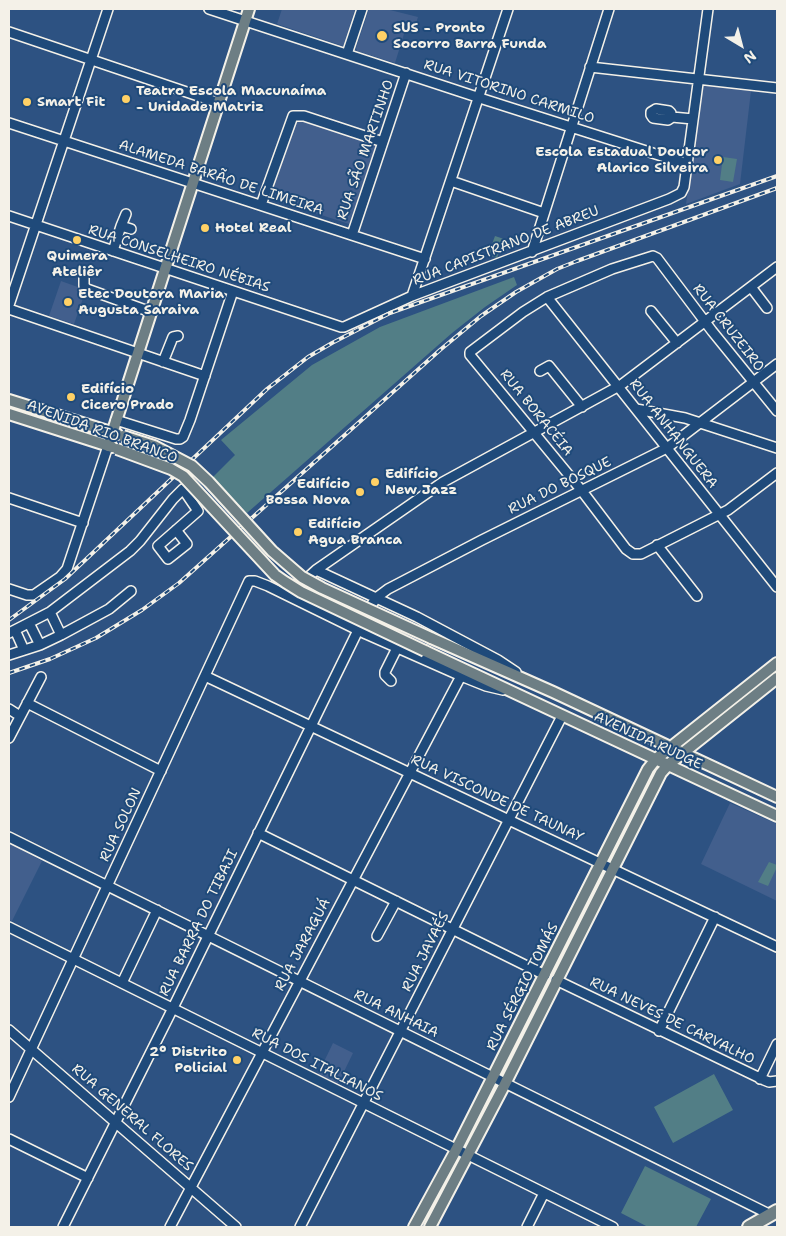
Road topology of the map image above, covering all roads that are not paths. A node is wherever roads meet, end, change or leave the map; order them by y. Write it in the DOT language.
graph roads {
  1 [pos="108,9"];
  2 [pos="209,9"];
  3 [pos="249,9"];
  4 [pos="362,9"];
  5 [pos="508,9"];
  6 [pos="609,9"];
  7 [pos="708,9"];
  8 [pos="246,21"];
  9 [pos="9,32"];
  10 [pos="347,54"];
  11 [pos="90,60"];
  12 [pos="590,66"];
  13 [pos="406,73"];
  14 [pos="698,78"];
  15 [pos="777,88"];
  16 [pos="480,98"];
  17 [pos="219,102"];
  18 [pos="672,116"];
  19 [pos="693,119"];
  20 [pos="9,123"];
  21 [pos="571,126"];
  22 [pos="64,141"];
  23 [pos="383,142"];
  24 [pos="687,164"];
  25 [pos="451,181"];
  26 [pos="193,183"];
  27 [pos="262,205"];
  28 [pos="544,213"];
  29 [pos="126,214"];
  30 [pos="9,216"];
  31 [pos="35,225"];
  32 [pos="121,226"];
  33 [pos="131,229"];
  34 [pos="352,235"];
  35 [pos="113,251"];
  36 [pos="532,252"];
  37 [pos="425,259"];
  38 [pos="165,268"];
  39 [pos="777,268"];
  40 [pos="84,277"];
  41 [pos="752,287"];
  42 [pos="233,291"];
  43 [pos="412,296"];
  44 [pos="548,297"];
  45 [pos="9,306"];
  46 [pos="767,308"];
  47 [pos="9,310"];
  48 [pos="651,311"];
  49 [pos="151,312"];
  50 [pos="705,322"];
  51 [pos="341,327"];
  52 [pos="178,336"];
  53 [pos="677,343"];
  54 [pos="138,353"];
  55 [pos="163,362"];
  56 [pos="777,364"];
  57 [pos="540,371"];
  58 [pos="205,376"];
  59 [pos="754,382"];
  60 [pos="618,387"];
  61 [pos="9,400"];
  62 [pos="582,406"];
  63 [pos="636,409"];
  64 [pos="777,411"];
  65 [pos="9,414"];
  66 [pos="685,418"];
  67 [pos="116,420"];
  68 [pos="702,423"];
  69 [pos="534,432"];
  70 [pos="112,433"];
  71 [pos="687,434"];
  72 [pos="112,447"];
  73 [pos="667,448"];
  74 [pos="777,448"];
  75 [pos="777,473"];
  76 [pos="582,491"];
  77 [pos="9,498"];
  78 [pos="719,514"];
  79 [pos="83,522"];
  80 [pos="176,530"];
  81 [pos="658,545"];
  82 [pos="316,570"];
  83 [pos="268,586"];
  84 [pos="777,587"];
  85 [pos="9,589"];
  86 [pos="131,591"];
  87 [pos="697,596"];
  88 [pos="376,598"];
  89 [pos="293,599"];
  90 [pos="50,612"];
  91 [pos="29,623"];
  92 [pos="358,630"];
  93 [pos="12,631"];
  94 [pos="61,635"];
  95 [pos="431,638"];
  96 [pos="9,645"];
  97 [pos="40,645"];
  98 [pos="396,648"];
  99 [pos="24,650"];
  100 [pos="425,651"];
  101 [pos="11,655"];
  102 [pos="777,663"];
  103 [pos="205,676"];
  104 [pos="461,676"];
  105 [pos="41,677"];
  106 [pos="777,678"];
  107 [pos="525,680"];
  108 [pos="391,681"];
  109 [pos="508,690"];
  110 [pos="27,703"];
  111 [pos="9,709"];
  112 [pos="20,716"];
  113 [pos="562,716"];
  114 [pos="312,727"];
  115 [pos="9,738"];
  116 [pos="671,748"];
  117 [pos="682,753"];
  118 [pos="656,759"];
  119 [pos="669,764"];
  120 [pos="161,771"];
  121 [pos="410,773"];
  122 [pos="777,797"];
  123 [pos="777,816"];
  124 [pos="510,820"];
  125 [pos="258,833"];
  126 [pos="9,837"];
  127 [pos="601,863"];
  128 [pos="612,868"];
  129 [pos="353,880"];
  130 [pos="108,885"];
  131 [pos="396,901"];
  132 [pos="157,910"];
  133 [pos="715,917"];
  134 [pos="9,927"];
  135 [pos="453,930"];
  136 [pos="208,936"];
  137 [pos="377,936"];
  138 [pos="777,947"];
  139 [pos="73,960"];
  140 [pos="545,975"];
  141 [pos="556,980"];
  142 [pos="300,982"];
  143 [pos="122,983"];
  144 [pos="172,1009"];
  145 [pos="9,1030"];
  146 [pos="401,1031"];
  147 [pos="660,1031"];
  148 [pos="777,1044"];
  149 [pos="32,1049"];
  150 [pos="261,1053"];
  151 [pos="493,1078"];
  152 [pos="760,1078"];
  153 [pos="777,1081"];
  154 [pos="505,1084"];
  155 [pos="9,1097"];
  156 [pos="363,1104"];
  157 [pos="115,1123"];
  158 [pos="9,1139"];
  159 [pos="456,1150"];
  160 [pos="467,1156"];
  161 [pos="88,1178"];
  162 [pos="190,1187"];
  163 [pos="544,1193"];
  164 [pos="774,1213"];
  165 [pos="63,1227"];
  166 [pos="170,1227"];
  167 [pos="236,1227"];
  168 [pos="300,1227"];
  169 [pos="414,1227"];
  170 [pos="430,1227"];
  171 [pos="527,1227"];
  172 [pos="613,1227"];
  173 [pos="749,1227"];
  1 -- 11 [label="street"];
  2 -- 8 [label="street, RUA VITORINO CARMILO"];
  3 -- 8 [label="main road"];
  4 -- 10 [label="street"];
  5 -- 16 [label="street"];
  6 -- 12 [label="street"];
  7 -- 14 [label="street"];
  8 -- 10 [label="street, RUA VITORINO CARMILO"];
  8 -- 17 [label="main road"];
  9 -- 11 [label="street"];
  10 -- 13 [label="street, RUA VITORINO CARMILO"];
  11 -- 17 [label="street"];
  11 -- 22 [label="street"];
  12 -- 14 [label="street"];
  12 -- 21 [label="street"];
  13 -- 16 [label="street, RUA VITORINO CARMILO"];
  13 -- 23 [label="street, RUA SÃO MARTINHO"];
  14 -- 15 [label="street"];
  14 -- 19 [label="street"];
  16 -- 21 [label="street, RUA VITORINO CARMILO"];
  16 -- 25 [label="street"];
  17 -- 26 [label="main road"];
  18 -- 19 [label="street"];
  19 -- 24 [label="street"];
  20 -- 22 [label="street, ALAMEDA BARÃO DE LIMEIRA"];
  21 -- 24 [label="street, RUA VITORINO CARMILO"];
  21 -- 28 [label="street"];
  22 -- 26 [label="street, ALAMEDA BARÃO DE LIMEIRA"];
  22 -- 31 [label="street"];
  23 -- 27 [label="street"];
  23 -- 34 [label="street, RUA SÃO MARTINHO"];
  24 -- 36 [label="street, RUA CAPISTRANO DE ABREU"];
  25 -- 28 [label="street"];
  25 -- 37 [label="street"];
  26 -- 27 [label="street, ALAMEDA BARÃO DE LIMEIRA"];
  26 -- 38 [label="main road"];
  27 -- 34 [label="street, ALAMEDA BARÃO DE LIMEIRA"];
  28 -- 36 [label="street"];
  29 -- 32 [label="street"];
  30 -- 31 [label="street, RUA CONSELHEIRO NÉBIAS"];
  31 -- 35 [label="street, RUA CONSELHEIRO NÉBIAS"];
  31 -- 45 [label="street"];
  32 -- 33 [label="street"];
  32 -- 35 [label="street"];
  34 -- 37 [label="street, ALAMEDA BARÃO DE LIMEIRA"];
  35 -- 38 [label="street, RUA CONSELHEIRO NÉBIAS"];
  36 -- 43 [label="street, RUA CAPISTRANO DE ABREU"];
  37 -- 43 [label="street"];
  38 -- 42 [label="street, RUA CONSELHEIRO NÉBIAS"];
  38 -- 49 [label="main road"];
  39 -- 41 [label="street"];
  40 -- 49 [label="street"];
  41 -- 46 [label="street"];
  41 -- 50 [label="street"];
  42 -- 51 [label="street, RUA CONSELHEIRO NÉBIAS"];
  42 -- 58 [label="street"];
  43 -- 51 [label="street, RUA CAPISTRANO DE ABREU"];
  44 -- 50 [label="street, RUA CRUZEIRO"];
  44 -- 60 [label="street, RUA ANHANGUERA"];
  44 -- 69 [label="street, RUA BORACÉIA"];
  47 -- 54 [label="street"];
  48 -- 53 [label="street"];
  49 -- 54 [label="main road"];
  50 -- 53 [label="street"];
  50 -- 59 [label="street, RUA CRUZEIRO"];
  52 -- 55 [label="street"];
  53 -- 60 [label="street"];
  54 -- 55 [label="street"];
  54 -- 67 [label="main road"];
  55 -- 58 [label="street"];
  56 -- 59 [label="street, RUA DO BOSQUE"];
  57 -- 62 [label="street"];
  58 -- 67 [label="street, AVENIDA RIO BRANCO"];
  59 -- 64 [label="street, RUA CRUZEIRO"];
  59 -- 68 [label="street, RUA DO BOSQUE"];
  60 -- 62 [label="street"];
  60 -- 63 [label="street, RUA ANHANGUERA"];
  61 -- 70 [label="main road, AVENIDA RIO BRANCO"];
  62 -- 69 [label="street"];
  63 -- 66 [label="street"];
  63 -- 73 [label="street, RUA ANHANGUERA"];
  65 -- 72 [label="main road, AVENIDA RIO BRANCO"];
  66 -- 68 [label="street"];
  66 -- 71 [label="street"];
  67 -- 70 [label="main road"];
  68 -- 71 [label="street, RUA DO BOSQUE"];
  68 -- 74 [label="street"];
  69 -- 76 [label="street, RUA BORACÉIA"];
  69 -- 82 [label="street"];
  70 -- 72 [label="main road"];
  70 -- 95 [label="main road, AVENIDA RIO BRANCO, bridge"];
  71 -- 73 [label="street, RUA DO BOSQUE"];
  72 -- 79 [label="street"];
  72 -- 100 [label="main road, AVENIDA RIO BRANCO, bridge"];
  73 -- 76 [label="street, RUA DO BOSQUE"];
  73 -- 78 [label="street, RUA ANHANGUERA"];
  75 -- 78 [label="street"];
  76 -- 81 [label="street, RUA BORACÉIA"];
  76 -- 88 [label="street, RUA DO BOSQUE"];
  77 -- 79 [label="street"];
  78 -- 81 [label="street"];
  78 -- 84 [label="street, RUA ANHANGUERA"];
  79 -- 85 [label="street"];
  80 -- 90 [label="street"];
  81 -- 87 [label="street"];
  82 -- 88 [label="street, AVENIDA RUDGE"];
  82 -- 89 [label="street"];
  83 -- 89 [label="street, AVENIDA RUDGE"];
  83 -- 103 [label="street, RUA SOLON"];
  86 -- 94 [label="street"];
  88 -- 92 [label="street, RUA DO BOSQUE"];
  88 -- 107 [label="street, AVENIDA RUDGE"];
  89 -- 92 [label="street, AVENIDA RUDGE"];
  90 -- 91 [label="street"];
  90 -- 94 [label="street"];
  91 -- 93 [label="street"];
  91 -- 97 [label="street"];
  92 -- 98 [label="street, AVENIDA RUDGE"];
  92 -- 114 [label="street, RUA BARRA DO TIBAJI"];
  93 -- 99 [label="street"];
  94 -- 97 [label="street"];
  95 -- 107 [label="main road, AVENIDA RUDGE"];
  96 -- 101 [label="street"];
  97 -- 99 [label="street"];
  98 -- 104 [label="street, AVENIDA RUDGE"];
  98 -- 108 [label="street"];
  99 -- 101 [label="street"];
  100 -- 109 [label="main road, AVENIDA RUDGE"];
  102 -- 116 [label="main road"];
  103 -- 114 [label="street, RUA VISCONDE DE TAUNAY"];
  103 -- 120 [label="street, RUA SOLON"];
  104 -- 109 [label="street, AVENIDA RUDGE"];
  104 -- 121 [label="street, RUA JARAGUÁ"];
  105 -- 110 [label="street"];
  106 -- 117 [label="main road, RUA SÉRGIO TOMÁS"];
  107 -- 116 [label="main road, AVENIDA RUDGE"];
  109 -- 113 [label="main road, AVENIDA RUDGE"];
  110 -- 112 [label="street"];
  110 -- 120 [label="street"];
  111 -- 112 [label="street"];
  112 -- 115 [label="street"];
  113 -- 118 [label="main road, AVENIDA RUDGE"];
  113 -- 124 [label="street, RUA JAVAÉS"];
  114 -- 121 [label="street, RUA VISCONDE DE TAUNAY"];
  114 -- 125 [label="street, RUA BARRA DO TIBAJI"];
  116 -- 117 [label="main road, AVENIDA RUDGE"];
  116 -- 118 [label="main road"];
  117 -- 119 [label="main road, RUA SÉRGIO TOMÁS"];
  117 -- 122 [label="main road, AVENIDA RUDGE"];
  118 -- 119 [label="main road, AVENIDA RUDGE"];
  118 -- 127 [label="main road, RUA SÉRGIO TOMÁS"];
  119 -- 123 [label="main road, AVENIDA RUDGE"];
  119 -- 128 [label="main road, RUA SÉRGIO TOMÁS"];
  120 -- 130 [label="street, RUA SOLON"];
  121 -- 124 [label="street, RUA VISCONDE DE TAUNAY"];
  121 -- 129 [label="street, RUA JARAGUÁ"];
  124 -- 127 [label="street, RUA VISCONDE DE TAUNAY"];
  124 -- 135 [label="street, RUA JAVAÉS"];
  125 -- 129 [label="street"];
  125 -- 136 [label="street, RUA BARRA DO TIBAJI"];
  126 -- 130 [label="street, RUA ANHAIA"];
  127 -- 128 [label="street, RUA VISCONDE DE TAUNAY"];
  127 -- 140 [label="main road, RUA SÉRGIO TOMÁS"];
  128 -- 133 [label="street, RUA VISCONDE DE TAUNAY"];
  128 -- 141 [label="main road, RUA SÉRGIO TOMÁS"];
  129 -- 131 [label="street"];
  129 -- 142 [label="street, RUA JARAGUÁ"];
  130 -- 132 [label="street, RUA ANHAIA"];
  130 -- 139 [label="street, RUA SOLON"];
  131 -- 135 [label="street"];
  131 -- 137 [label="street"];
  132 -- 136 [label="street, RUA ANHAIA"];
  132 -- 143 [label="street"];
  133 -- 138 [label="street, RUA VISCONDE DE TAUNAY"];
  133 -- 147 [label="street"];
  134 -- 139 [label="street, RUA DOS ITALIANOS"];
  135 -- 140 [label="street"];
  135 -- 146 [label="street, RUA JAVAÉS"];
  136 -- 142 [label="street, RUA ANHAIA"];
  136 -- 144 [label="street, RUA BARRA DO TIBAJI"];
  139 -- 143 [label="street, RUA DOS ITALIANOS"];
  139 -- 149 [label="street, RUA SOLON"];
  140 -- 151 [label="main road, RUA SÉRGIO TOMÁS"];
  141 -- 147 [label="street, RUA NEVES DE CARVALHO"];
  141 -- 154 [label="main road, RUA SÉRGIO TOMÁS"];
  142 -- 146 [label="street, RUA ANHAIA"];
  142 -- 150 [label="street, RUA JARAGUÁ"];
  143 -- 144 [label="street, RUA DOS ITALIANOS"];
  144 -- 150 [label="street, RUA DOS ITALIANOS"];
  144 -- 157 [label="street, RUA BARRA DO TIBAJI"];
  145 -- 149 [label="street, RUA GENERAL FLORES"];
  146 -- 151 [label="street, RUA ANHAIA"];
  146 -- 156 [label="street, RUA JAVAÉS"];
  147 -- 152 [label="street, RUA NEVES DE CARVALHO"];
  148 -- 152 [label="street"];
  149 -- 155 [label="street, RUA SOLON"];
  149 -- 157 [label="street, RUA GENERAL FLORES"];
  150 -- 156 [label="street, RUA DOS ITALIANOS"];
  150 -- 162 [label="street, RUA JARAGUÁ"];
  151 -- 154 [label="street, RUA ANHAIA"];
  151 -- 159 [label="main road, RUA SÉRGIO TOMÁS"];
  152 -- 153 [label="street, RUA NEVES DE CARVALHO"];
  154 -- 160 [label="main road, RUA SÉRGIO TOMÁS"];
  154 -- 164 [label="street, RUA ANHAIA"];
  156 -- 159 [label="street, RUA DOS ITALIANOS"];
  156 -- 168 [label="street, RUA JAVAÉS"];
  157 -- 161 [label="street, RUA BARRA DO TIBAJI"];
  157 -- 162 [label="street, RUA GENERAL FLORES"];
  158 -- 161 [label="street"];
  159 -- 160 [label="street, RUA DOS ITALIANOS"];
  159 -- 169 [label="main road, RUA SÉRGIO TOMÁS"];
  160 -- 163 [label="street, RUA DOS ITALIANOS"];
  160 -- 170 [label="main road, RUA SÉRGIO TOMÁS"];
  161 -- 165 [label="street, RUA BARRA DO TIBAJI"];
  162 -- 166 [label="street, RUA JARAGUÁ"];
  162 -- 167 [label="street, RUA GENERAL FLORES"];
  163 -- 171 [label="street"];
  163 -- 172 [label="street, RUA DOS ITALIANOS"];
  164 -- 173 [label="highway"];
}
